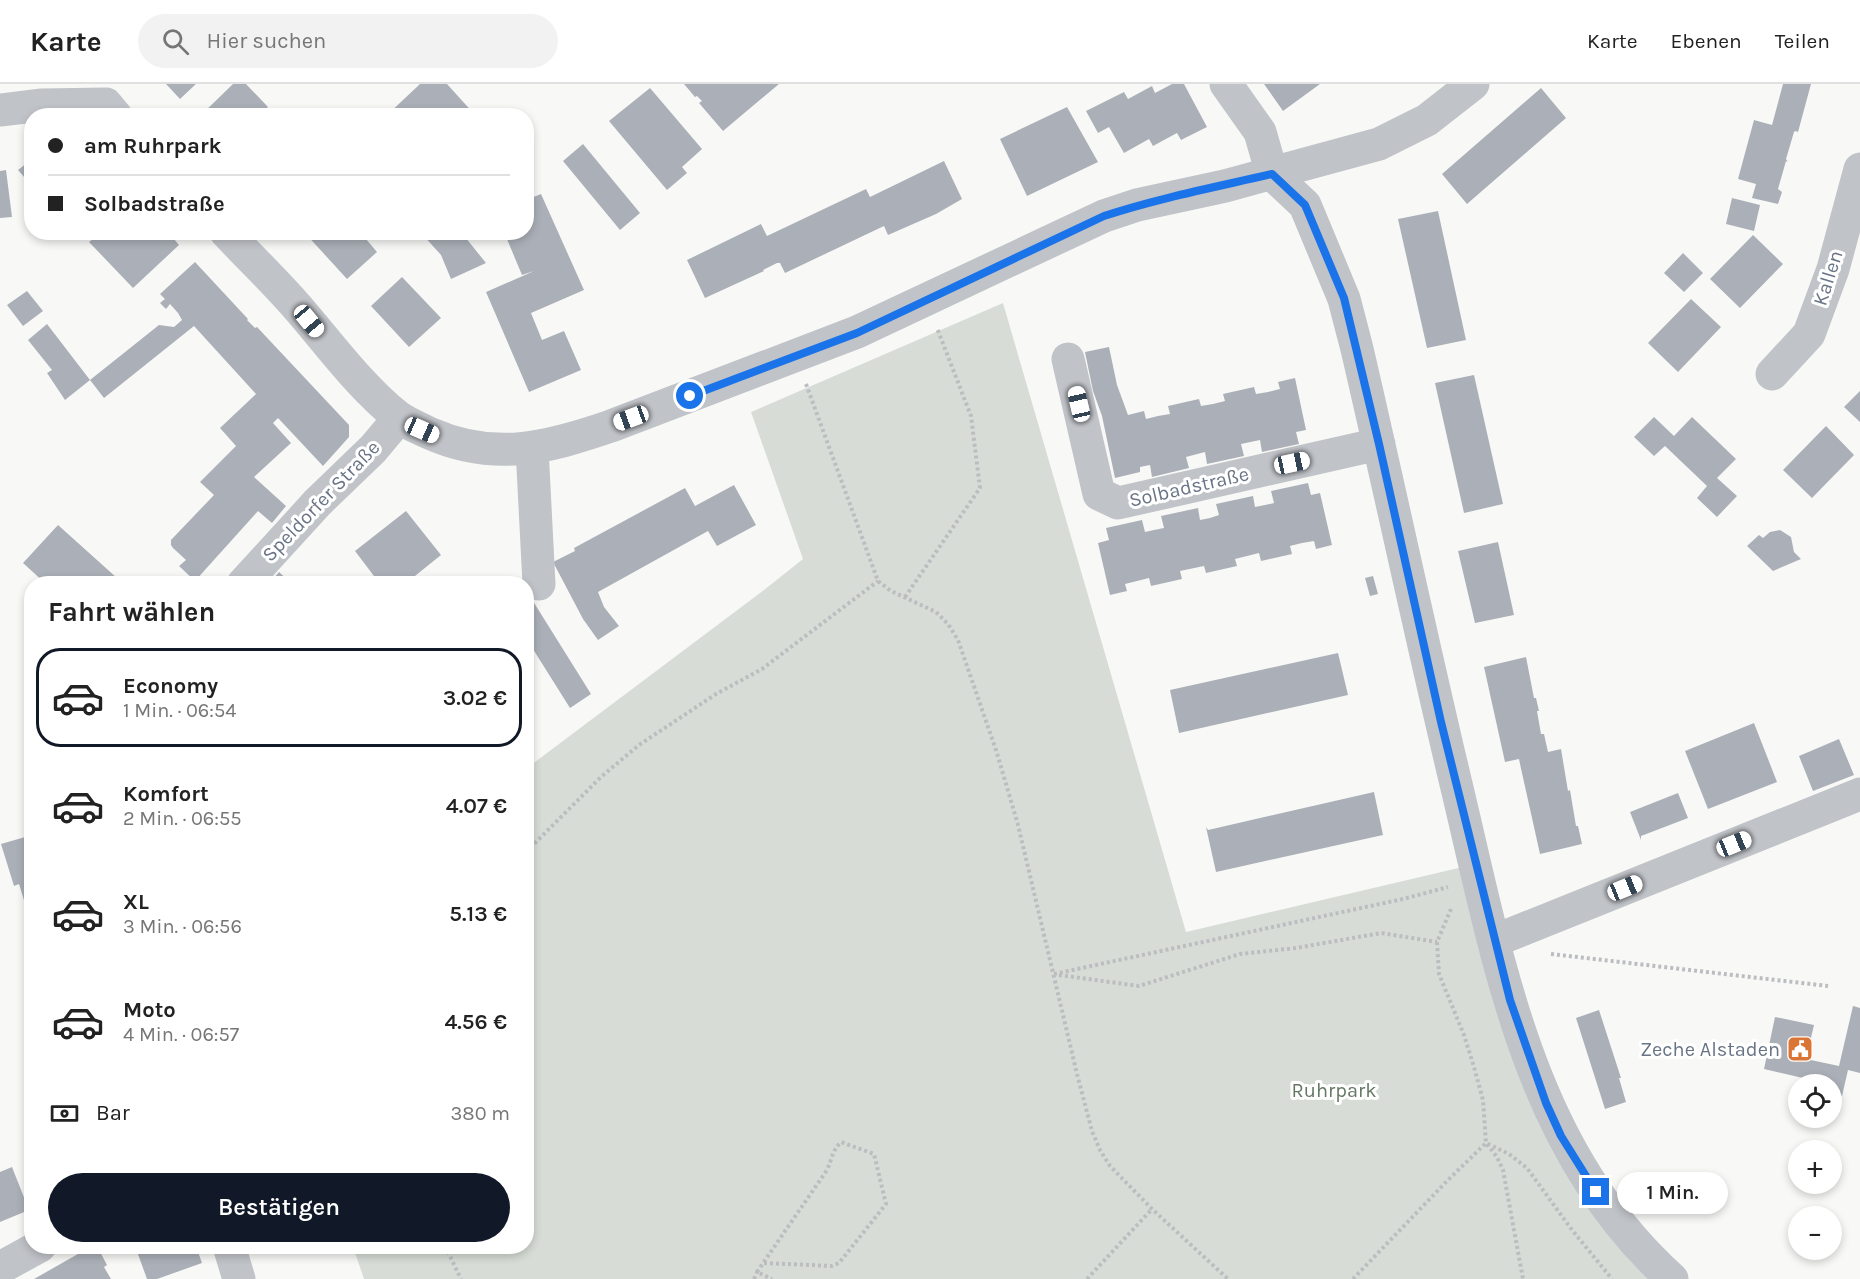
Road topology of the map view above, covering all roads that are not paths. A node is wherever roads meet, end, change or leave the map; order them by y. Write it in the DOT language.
graph roads {
  1 [pos="1226,84"];
  2 [pos="1473,84"];
  3 [pos="110,101"];
  4 [pos="0,110"];
  5 [pos="1860,169"];
  6 [pos="1272,174"];
  7 [pos="234,240"];
  8 [pos="1068,359"];
  9 [pos="1772,374"];
  10 [pos="399,418"];
  11 [pos="1379,444"];
  12 [pos="532,448"];
  13 [pos="250,576"];
  14 [pos="539,584"];
  15 [pos="1860,794"];
  16 [pos="1494,941"];
  17 [pos="25,1254"];
  18 [pos="231,1254"];
  19 [pos="0,1268"];
  20 [pos="239,1279"];
  21 [pos="1672,1279"];
  1 -- 6 [label="street"];
  2 -- 6 [label="street"];
  3 -- 4 [label="street"];
  5 -- 9 [label="street, Kallen"];
  6 -- 11 [label="street"];
  6 -- 12 [label="street"];
  7 -- 10 [label="street"];
  8 -- 11 [label="street, Solbadstraße"];
  10 -- 12 [label="street"];
  10 -- 13 [label="street, Speldorfer Straße"];
  11 -- 16 [label="street"];
  12 -- 14 [label="street"];
  15 -- 16 [label="street"];
  16 -- 21 [label="street"];
  17 -- 19 [label="street"];
  18 -- 20 [label="street"];
}
